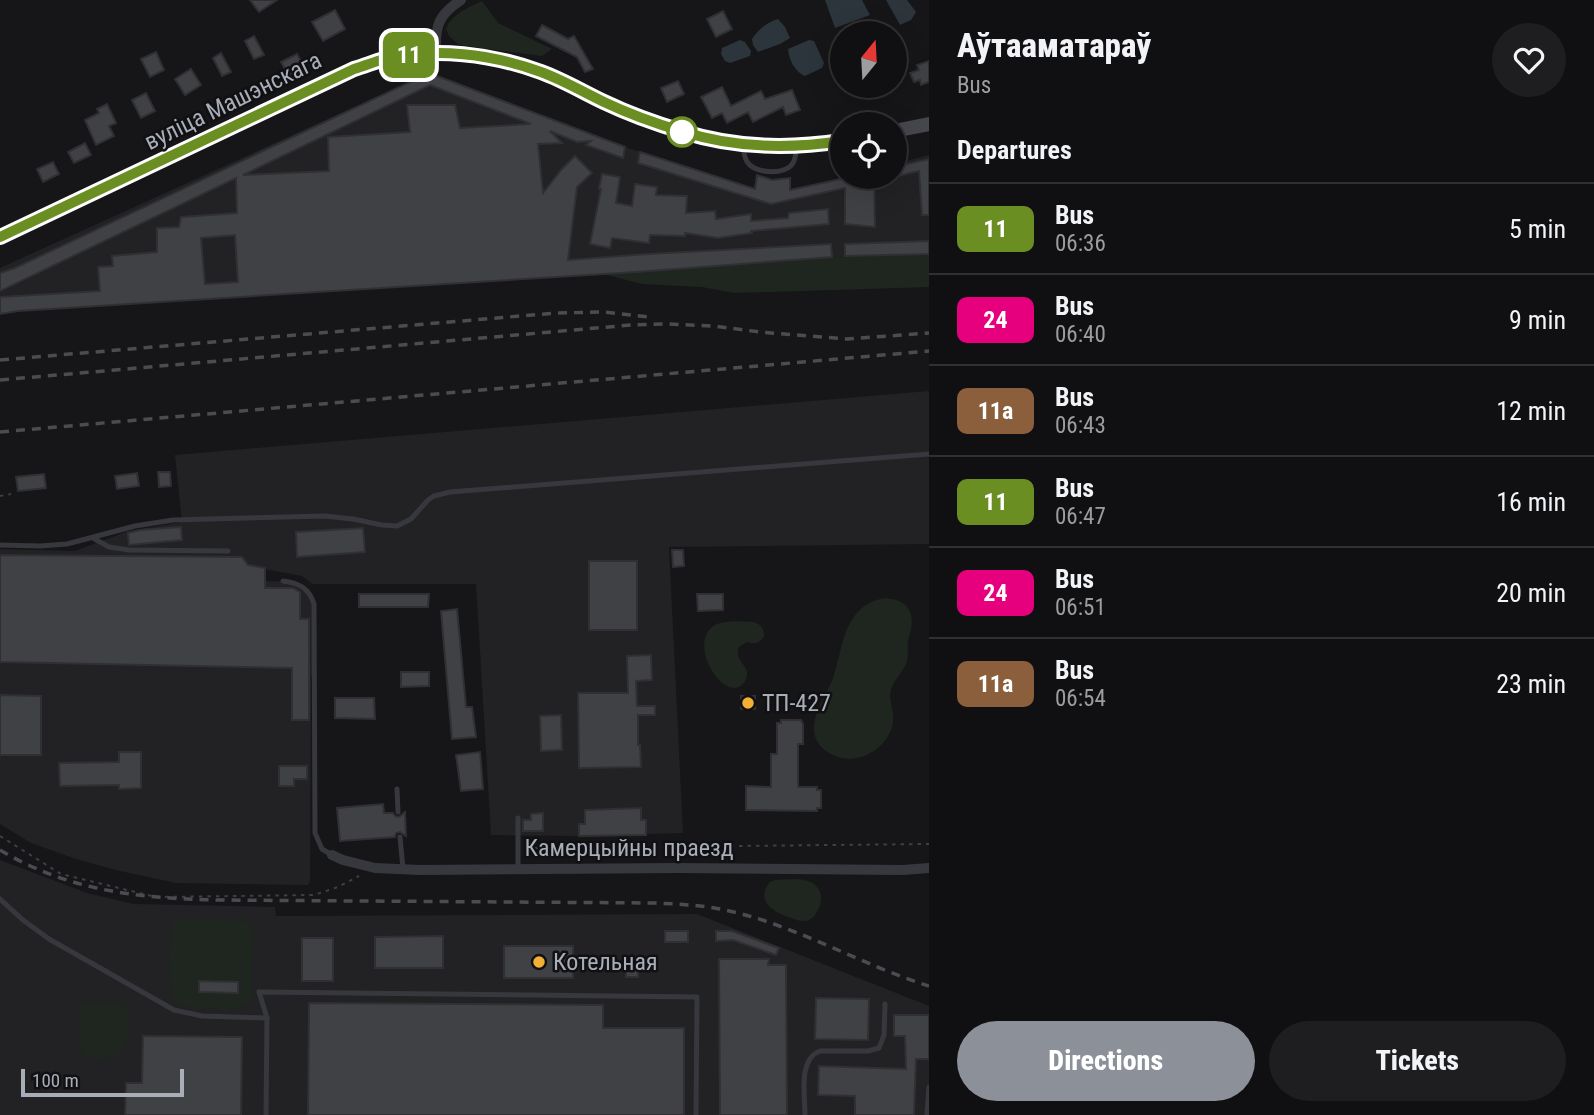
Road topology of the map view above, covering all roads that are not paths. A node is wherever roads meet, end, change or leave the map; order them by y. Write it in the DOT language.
graph roads {
  1 [pos="461,0"];
  2 [pos="436,52"];
  3 [pos="929,124"];
  4 [pos="907,128"];
  5 [pos="830,142"];
  6 [pos="743,144"];
  7 [pos="797,146"];
  8 [pos="0,237"];
  9 [pos="929,454"];
  10 [pos="93,538"];
  11 [pos="0,545"];
  12 [pos="228,551"];
  13 [pos="283,581"];
  14 [pos="397,789"];
  15 [pos="398,812"];
  16 [pos="518,818"];
  17 [pos="400,836"];
  18 [pos="332,855"];
  19 [pos="929,868"];
  20 [pos="403,869"];
  21 [pos="517,870"];
  22 [pos="0,899"];
  23 [pos="884,1004"];
  24 [pos="267,1018"];
  25 [pos="929,1087"];
  26 [pos="928,1100"];
  27 [pos="266,1115"];
  28 [pos="696,1115"];
  29 [pos="805,1115"];
  30 [pos="927,1115"];
  1 -- 2 [label="street"];
  2 -- 6 [label="main road, вуліца Машэнскага"];
  2 -- 8 [label="main road, вуліца Машэнскага"];
  3 -- 4 [label="main road"];
  5 -- 7 [label="main road, вуліца Машэнскага"];
  6 -- 7 [label="main road, вуліца Машэнскага"];
  6 -- 7 [label="lane"];
  9 -- 10 [label="lane"];
  10 -- 11 [label="lane"];
  10 -- 12 [label="lane"];
  13 -- 18 [label="lane"];
  14 -- 15 [label="lane"];
  16 -- 21 [label="lane"];
  17 -- 20 [label="lane"];
  18 -- 20 [label="street, Камерцыйны праезд"];
  19 -- 21 [label="street, Камерцыйны праезд"];
  20 -- 21 [label="street, Камерцыйны праезд"];
  22 -- 24 [label="lane"];
  23 -- 29 [label="lane"];
  24 -- 27 [label="lane"];
  24 -- 28 [label="lane"];
  25 -- 26 [label="lane"];
  26 -- 30 [label="lane"];
}
